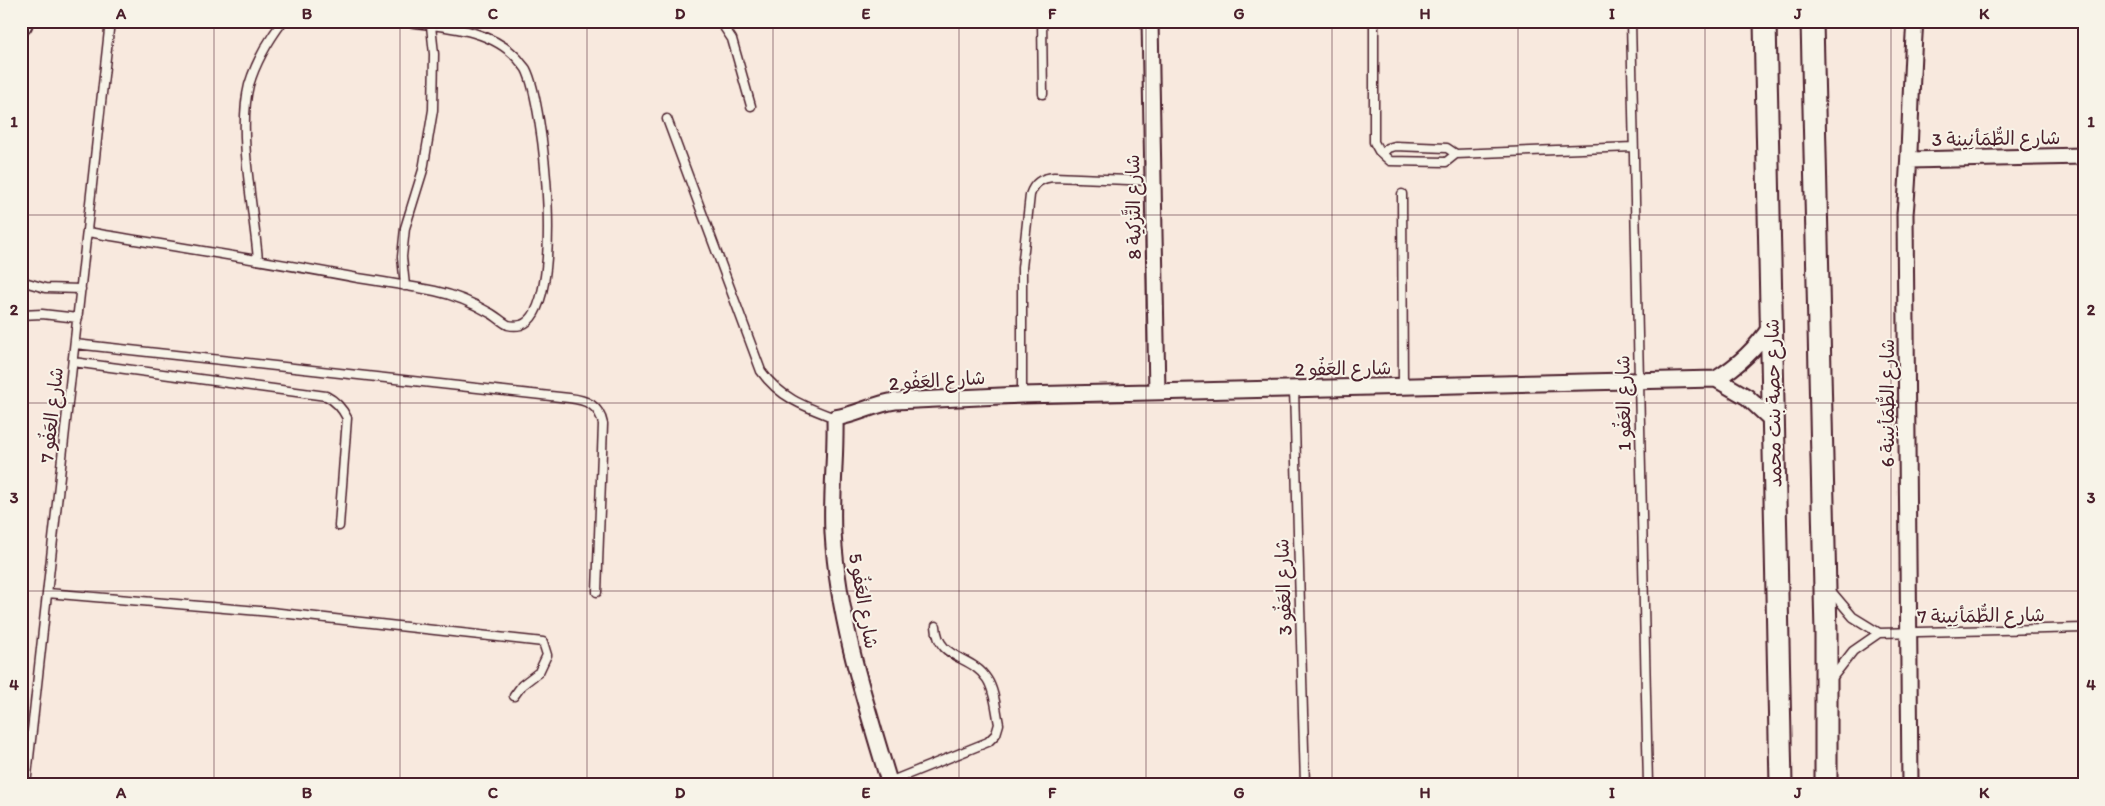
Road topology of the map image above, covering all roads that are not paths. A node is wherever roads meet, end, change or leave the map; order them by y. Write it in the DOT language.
graph roads {
  1 [pos="110,21"];
  2 [pos="283,21"];
  3 [pos="398,21"];
  4 [pos="720,21"];
  5 [pos="1042,21"];
  6 [pos="1150,21"];
  7 [pos="1374,21"];
  8 [pos="1631,21"];
  9 [pos="1765,21"];
  10 [pos="1812,21"];
  11 [pos="1915,21"];
  12 [pos="431,26"];
  13 [pos="1043,94"];
  14 [pos="751,106"];
  15 [pos="667,120"];
  16 [pos="1634,146"];
  17 [pos="1382,154"];
  18 [pos="1456,154"];
  19 [pos="2084,156"];
  20 [pos="1910,160"];
  21 [pos="1153,180"];
  22 [pos="1402,194"];
  23 [pos="87,232"];
  24 [pos="258,260"];
  25 [pos="21,281"];
  26 [pos="405,286"];
  27 [pos="81,289"];
  28 [pos="21,315"];
  29 [pos="78,318"];
  30 [pos="1771,326"];
  31 [pos="75,344"];
  32 [pos="73,362"];
  33 [pos="1716,379"];
  34 [pos="1639,382"];
  35 [pos="1402,387"];
  36 [pos="1294,389"];
  37 [pos="1157,392"];
  38 [pos="1022,395"];
  39 [pos="835,418"];
  40 [pos="1773,421"];
  41 [pos="339,526"];
  42 [pos="1824,581"];
  43 [pos="597,592"];
  44 [pos="47,593"];
  45 [pos="936,626"];
  46 [pos="2084,628"];
  47 [pos="1908,633"];
  48 [pos="1879,634"];
  49 [pos="1826,689"];
  50 [pos="514,696"];
  51 [pos="890,783"];
  52 [pos="26,785"];
  53 [pos="1305,785"];
  54 [pos="1648,785"];
  55 [pos="1781,785"];
  56 [pos="1826,785"];
  57 [pos="1910,785"];
  1 -- 23 [label="lane, شارع العَفُو 7"];
  2 -- 24 [label="lane"];
  3 -- 12 [label="lane"];
  4 -- 14 [label="lane"];
  5 -- 13 [label="lane"];
  6 -- 21 [label="street, شارع التَّزكية 8"];
  7 -- 17 [label="lane"];
  8 -- 16 [label="lane, شارع العَفُو 1"];
  9 -- 30 [label="street, شارع حصة بنت محمد"];
  10 -- 42 [label="street"];
  11 -- 20 [label="street, شارع الطُّمَأنِينة 6"];
  12 -- 26 [label="lane"];
  12 -- 26 [label="lane"];
  15 -- 39 [label="lane"];
  16 -- 18 [label="lane"];
  16 -- 34 [label="lane, شارع العَفُو 1"];
  17 -- 18 [label="lane"];
  17 -- 18 [label="lane"];
  19 -- 20 [label="street, شارع الطُّمَأنِينة 3"];
  20 -- 47 [label="street, شارع الطُّمَأنِينة 6"];
  21 -- 37 [label="street, شارع التَّزكية 8"];
  21 -- 38 [label="lane"];
  22 -- 35 [label="lane, شارع العَفُو 2"];
  23 -- 24 [label="lane"];
  23 -- 27 [label="lane, شارع العَفُو 7"];
  24 -- 26 [label="lane"];
  25 -- 27 [label="lane"];
  27 -- 29 [label="lane, شارع العَفُو 7"];
  28 -- 29 [label="lane"];
  29 -- 31 [label="lane, شارع العَفُو 7"];
  30 -- 33 [label="street"];
  30 -- 40 [label="street, شارع حصة بنت محمد"];
  31 -- 32 [label="lane, شارع العَفُو 7"];
  31 -- 43 [label="lane"];
  32 -- 41 [label="lane"];
  32 -- 44 [label="lane, شارع العَفُو 7"];
  33 -- 34 [label="street, شارع العَفُو 2"];
  33 -- 40 [label="street"];
  34 -- 35 [label="street, شارع العَفُو 2"];
  34 -- 54 [label="lane, شارع العَفُو 1"];
  35 -- 36 [label="street, شارع العَفُو 2"];
  36 -- 37 [label="street, شارع العَفُو 2"];
  36 -- 53 [label="lane, شارع العَفُو 3"];
  37 -- 38 [label="street, شارع العَفُو 2"];
  38 -- 39 [label="street, شارع العَفُو 2"];
  39 -- 51 [label="street, شارع العَفُو 5"];
  40 -- 55 [label="street, شارع حصة بنت محمد"];
  42 -- 48 [label="lane"];
  42 -- 49 [label="street"];
  44 -- 50 [label="lane"];
  44 -- 52 [label="lane, شارع العَفُو 7"];
  45 -- 51 [label="lane"];
  46 -- 47 [label="lane, شارع الطُّمَأنِينة 7"];
  47 -- 48 [label="lane, شارع الطُّمَأنِينة 7"];
  47 -- 57 [label="street, شارع الطُّمَأنِينة 6"];
  48 -- 49 [label="lane"];
  49 -- 56 [label="street"];
}
